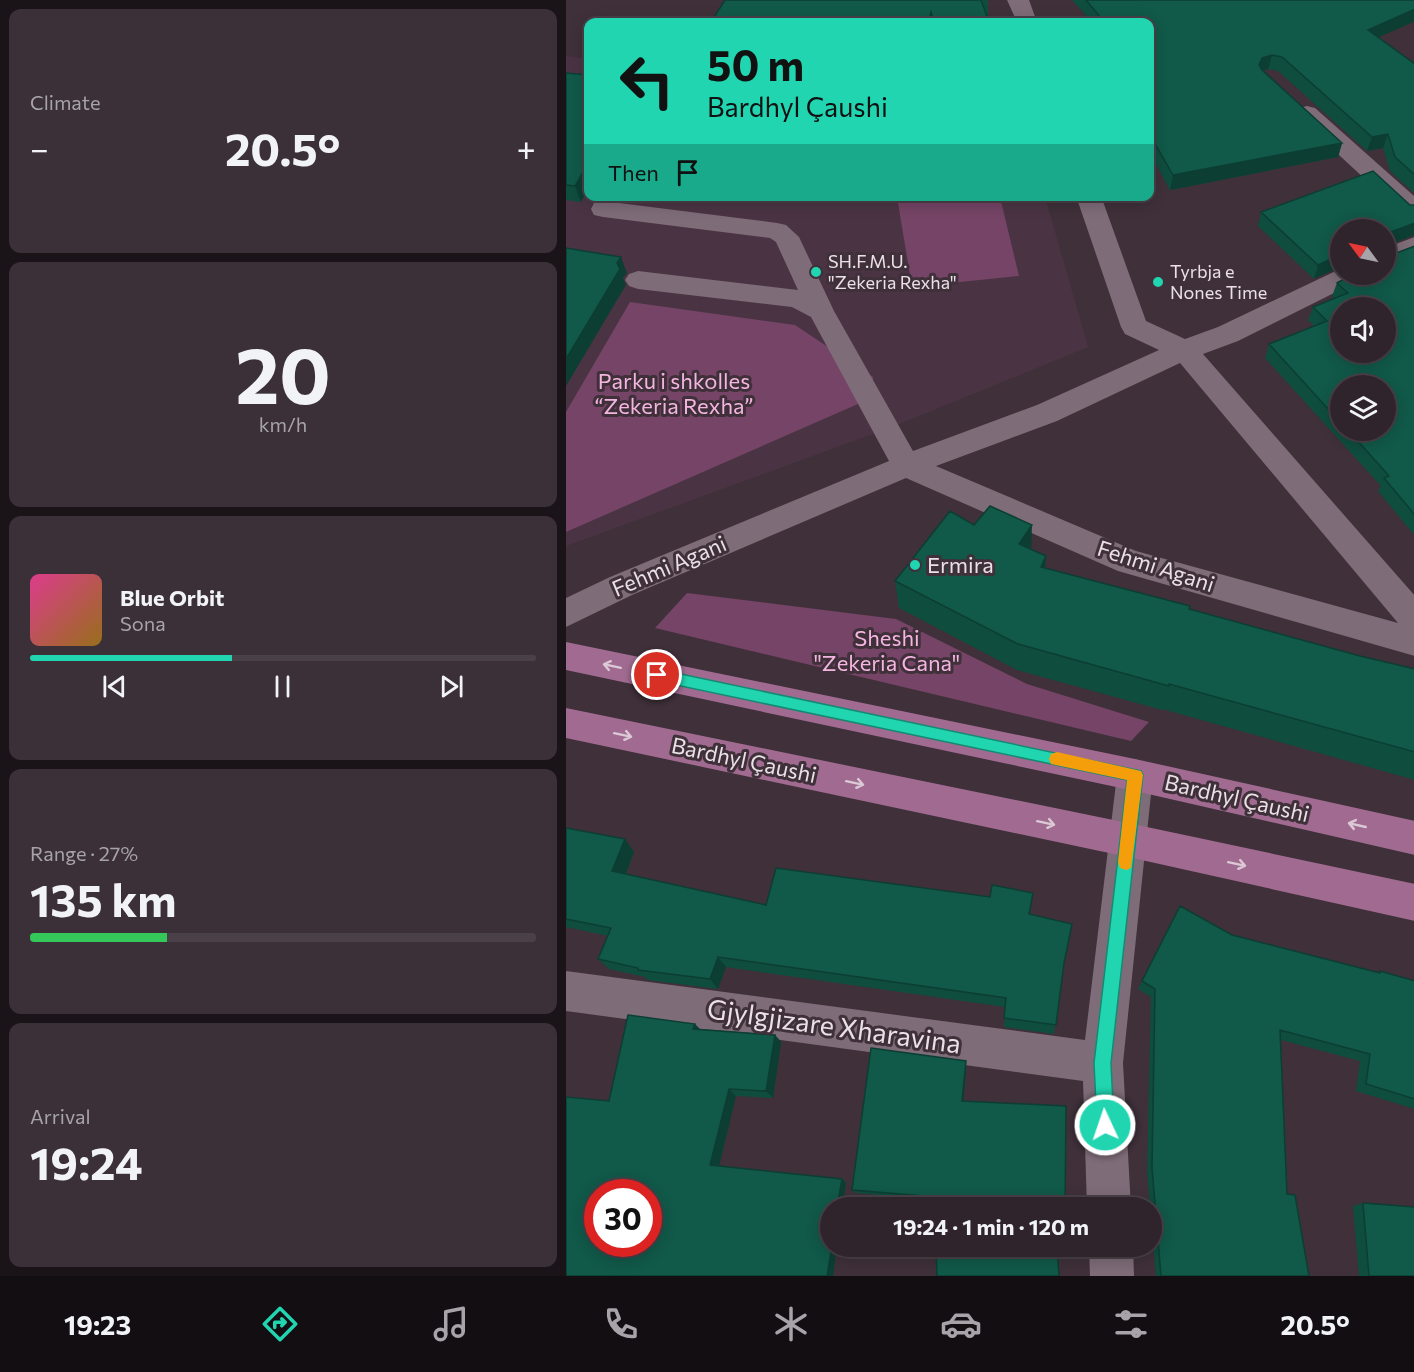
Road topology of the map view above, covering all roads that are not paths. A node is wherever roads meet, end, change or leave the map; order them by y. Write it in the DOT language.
graph roads {
  1 [pos="1018,0"];
  2 [pos="1025,18"];
  3 [pos="1293,100"];
  4 [pos="1090,201"];
  5 [pos="603,209"];
  6 [pos="1415,212"];
  7 [pos="1415,245"];
  8 [pos="1396,253"];
  9 [pos="638,280"];
  10 [pos="1330,285"];
  11 [pos="821,311"];
  12 [pos="1184,350"];
  13 [pos="907,466"];
  14 [pos="566,613"];
  15 [pos="1415,620"];
  16 [pos="1415,642"];
  17 [pos="566,657"];
  18 [pos="566,723"];
  19 [pos="1135,775"];
  20 [pos="1415,838"];
  21 [pos="1128,840"];
  22 [pos="1415,903"];
  23 [pos="566,991"];
  24 [pos="1103,1063"];
  25 [pos="1109,1197"];
  26 [pos="1111,1257"];
  27 [pos="1112,1276"];
  1 -- 2 [label="street"];
  3 -- 6 [label="street"];
  4 -- 12 [label="street"];
  5 -- 11 [label="street"];
  7 -- 8 [label="street"];
  9 -- 11 [label="street"];
  10 -- 12 [label="street, Fehmi Agani"];
  11 -- 13 [label="street"];
  12 -- 13 [label="street, Fehmi Agani"];
  12 -- 15 [label="street"];
  13 -- 14 [label="street, Fehmi Agani"];
  13 -- 16 [label="street, Fehmi Agani"];
  19 -- 17 [label="main road, Bardhyl Çaushi, one-way"];
  18 -- 21 [label="main road, Bardhyl Çaushi, one-way"];
  20 -- 19 [label="main road, Bardhyl Çaushi, one-way"];
  19 -- 21 [label="street"];
  21 -- 22 [label="main road, Bardhyl Çaushi, one-way"];
  21 -- 24 [label="street"];
  23 -- 24 [label="street, Gjylgjizare Xharavina"];
  24 -- 25 [label="street"];
  26 -- 27 [label="street"];
}
